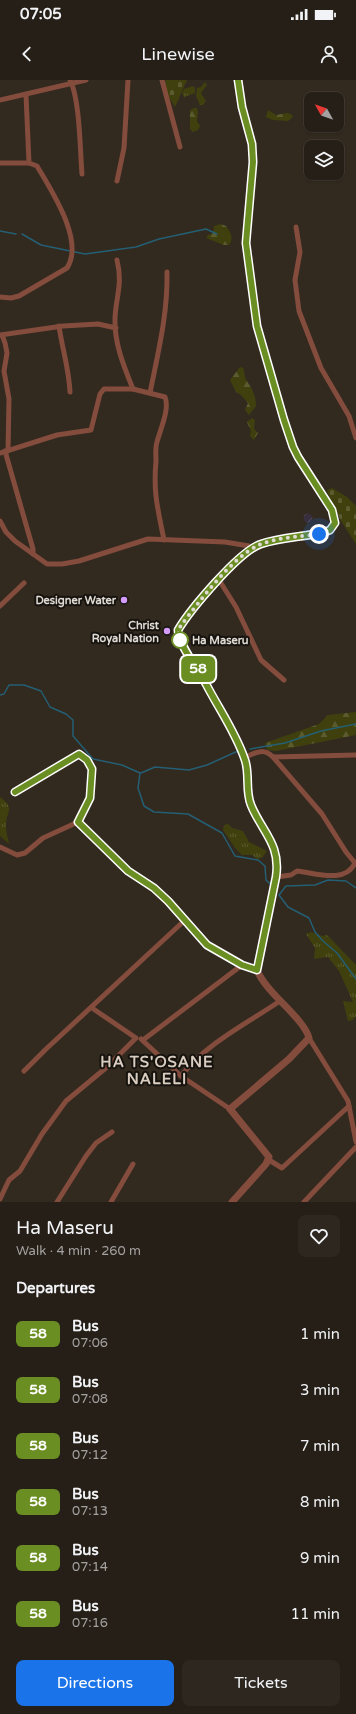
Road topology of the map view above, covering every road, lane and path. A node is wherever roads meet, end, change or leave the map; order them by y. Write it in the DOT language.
graph roads {
  1 [pos="86,80"];
  2 [pos="128,80"];
  3 [pos="162,80"];
  4 [pos="238,80"];
  5 [pos="71,81"];
  6 [pos="26,95"];
  7 [pos="0,100"];
  8 [pos="180,147"];
  9 [pos="0,162"];
  10 [pos="29,162"];
  11 [pos="82,174"];
  12 [pos="117,181"];
  13 [pos="296,227"];
  14 [pos="117,260"];
  15 [pos="167,272"];
  16 [pos="0,297"];
  17 [pos="59,326"];
  18 [pos="116,328"];
  19 [pos="1,335"];
  20 [pos="133,389"];
  21 [pos="70,392"];
  22 [pos="150,393"];
  23 [pos="356,438"];
  24 [pos="4,452"];
  25 [pos="0,520"];
  26 [pos="164,540"];
  27 [pos="252,549"];
  28 [pos="33,554"];
  29 [pos="219,580"];
  30 [pos="24,583"];
  31 [pos="0,606"];
  32 [pos="284,680"];
  33 [pos="356,755"];
  34 [pos="273,757"];
  35 [pos="244,758"];
  36 [pos="15,792"];
  37 [pos="78,822"];
  38 [pos="0,847"];
  39 [pos="356,862"];
  40 [pos="276,877"];
  41 [pos="186,920"];
  42 [pos="242,965"];
  43 [pos="257,970"];
  44 [pos="280,1001"];
  45 [pos="92,1008"];
  46 [pos="136,1038"];
  47 [pos="309,1038"];
  48 [pos="143,1040"];
  49 [pos="24,1072"];
  50 [pos="181,1076"];
  51 [pos="348,1106"];
  52 [pos="230,1109"];
  53 [pos="112,1132"];
  54 [pos="356,1142"];
  55 [pos="356,1146"];
  56 [pos="268,1160"];
  57 [pos="133,1164"];
  58 [pos="0,1199"];
  59 [pos="57,1202"];
  60 [pos="111,1202"];
  61 [pos="232,1202"];
  62 [pos="304,1202"];
  1 -- 5 [label="street"];
  2 -- 12 [label="street"];
  3 -- 8 [label="street"];
  4 -- 27 [label="street"];
  5 -- 6 [label="street"];
  5 -- 11 [label="street"];
  6 -- 7 [label="street"];
  6 -- 10 [label="street"];
  9 -- 10 [label="street"];
  10 -- 16 [label="street"];
  13 -- 23 [label="street"];
  14 -- 18 [label="street"];
  15 -- 22 [label="street"];
  17 -- 18 [label="street"];
  17 -- 19 [label="street"];
  17 -- 21 [label="street"];
  18 -- 20 [label="street"];
  19 -- 24 [label="street"];
  20 -- 22 [label="street"];
  20 -- 24 [label="street"];
  22 -- 26 [label="street"];
  24 -- 28 [label="street"];
  25 -- 28 [label="street"];
  26 -- 27 [label="street"];
  26 -- 28 [label="street"];
  27 -- 29 [label="street"];
  29 -- 32 [label="street"];
  29 -- 35 [label="street"];
  30 -- 31 [label="street"];
  33 -- 34 [label="street"];
  34 -- 35 [label="street"];
  34 -- 39 [label="street"];
  35 -- 40 [label="street"];
  36 -- 37 [label="street"];
  37 -- 38 [label="street"];
  37 -- 41 [label="street"];
  39 -- 40 [label="street"];
  40 -- 43 [label="street"];
  41 -- 42 [label="street"];
  41 -- 45 [label="street"];
  42 -- 43 [label="street"];
  42 -- 48 [label="street"];
  43 -- 44 [label="street"];
  44 -- 47 [label="street"];
  44 -- 50 [label="street"];
  45 -- 46 [label="street"];
  45 -- 49 [label="street"];
  46 -- 48 [label="street"];
  46 -- 58 [label="street"];
  47 -- 51 [label="street"];
  47 -- 52 [label="street"];
  48 -- 50 [label="street"];
  50 -- 52 [label="street"];
  51 -- 54 [label="street"];
  51 -- 56 [label="street"];
  52 -- 56 [label="street"];
  53 -- 59 [label="street"];
  55 -- 62 [label="street"];
  56 -- 61 [label="street"];
  57 -- 60 [label="street"];
}
